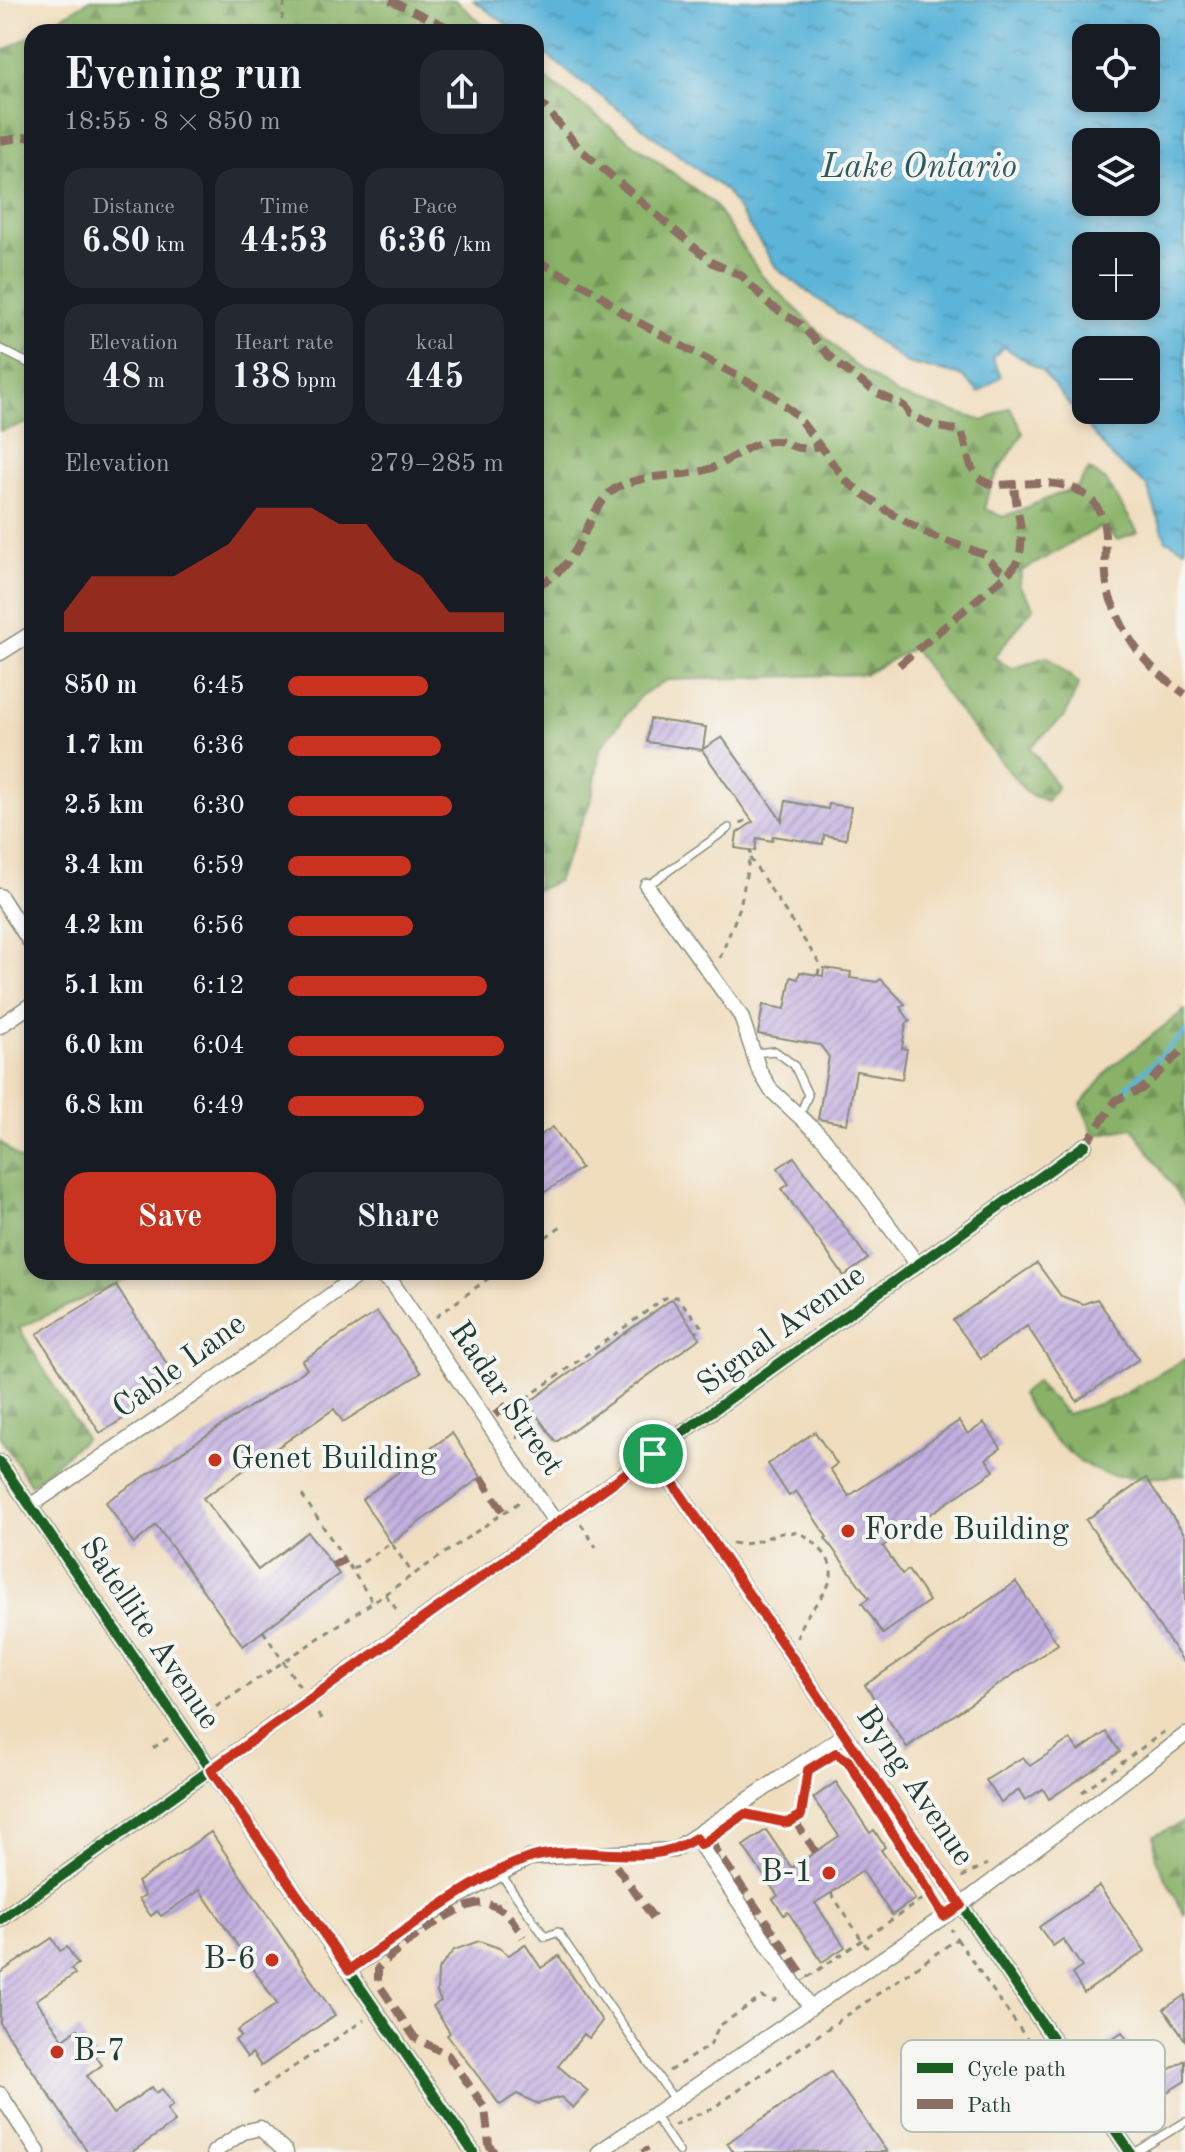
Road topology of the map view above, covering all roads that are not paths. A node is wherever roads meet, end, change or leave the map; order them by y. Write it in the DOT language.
graph roads {
  1 [pos="0,349"];
  2 [pos="24,361"];
  3 [pos="24,638"];
  4 [pos="0,653"];
  5 [pos="729,828"];
  6 [pos="647,886"];
  7 [pos="0,896"];
  8 [pos="24,933"];
  9 [pos="24,1010"];
  10 [pos="0,1026"];
  11 [pos="754,1053"];
  12 [pos="799,1117"];
  13 [pos="1085,1145"];
  14 [pos="918,1265"];
  15 [pos="351,1280"];
  16 [pos="387,1280"];
  17 [pos="653,1454"];
  18 [pos="0,1462"];
  19 [pos="30,1506"];
  20 [pos="556,1523"];
  21 [pos="844,1735"];
  22 [pos="1185,1735"];
  23 [pos="211,1770"];
  24 [pos="696,1838"];
  25 [pos="499,1872"];
  26 [pos="961,1905"];
  27 [pos="0,1920"];
  28 [pos="349,1970"];
  29 [pos="810,2007"];
  30 [pos="1055,2040"];
  31 [pos="0,2094"];
  32 [pos="675,2101"];
  33 [pos="654,2115"];
  34 [pos="1185,2122"];
  35 [pos="1119,2132"];
  36 [pos="38,2152"];
  37 [pos="214,2152"];
  38 [pos="286,2152"];
  39 [pos="473,2152"];
  40 [pos="599,2152"];
  41 [pos="679,2152"];
  42 [pos="1133,2152"];
  1 -- 2 [label="lane"];
  3 -- 4 [label="street"];
  5 -- 6 [label="lane"];
  6 -- 11 [label="street"];
  7 -- 8 [label="street"];
  9 -- 10 [label="street"];
  11 -- 12 [label="street"];
  11 -- 12 [label="lane"];
  12 -- 14 [label="street"];
  13 -- 14 [label="street, Signal Avenue"];
  14 -- 17 [label="street, Signal Avenue"];
  15 -- 19 [label="street, Cable Lane"];
  16 -- 20 [label="street, Radar Street"];
  17 -- 20 [label="street, Signal Avenue"];
  17 -- 21 [label="street, Byng Avenue"];
  18 -- 19 [label="street, Satellite Avenue"];
  19 -- 23 [label="street, Satellite Avenue"];
  20 -- 23 [label="street, Signal Avenue"];
  21 -- 24 [label="street"];
  21 -- 26 [label="street, Byng Avenue"];
  22 -- 26 [label="street"];
  23 -- 27 [label="street, Signal Avenue"];
  23 -- 28 [label="street, Satellite Avenue"];
  24 -- 25 [label="street"];
  24 -- 29 [label="street"];
  25 -- 28 [label="street"];
  25 -- 32 [label="lane"];
  26 -- 29 [label="street"];
  26 -- 30 [label="street, Byng Avenue"];
  28 -- 39 [label="street, Satellite Avenue"];
  29 -- 32 [label="street"];
  31 -- 36 [label="street"];
  32 -- 33 [label="street"];
  33 -- 40 [label="street"];
  33 -- 41 [label="lane"];
  34 -- 42 [label="lane"];
  35 -- 42 [label="street, Byng Avenue"];
  37 -- 38 [label="street"];
}
